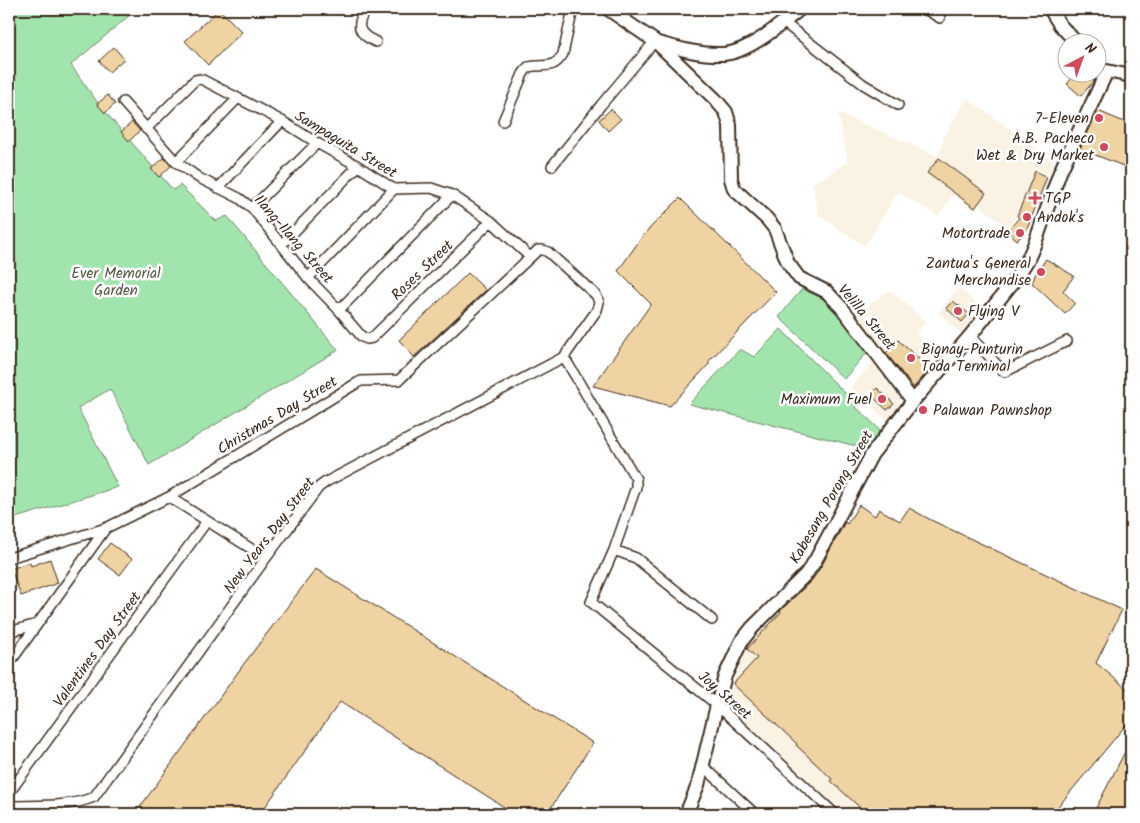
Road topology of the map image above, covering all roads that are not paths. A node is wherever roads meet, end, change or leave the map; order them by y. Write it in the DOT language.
graph roads {
  1 [pos="366,9"];
  2 [pos="572,9"];
  3 [pos="608,9"];
  4 [pos="800,9"];
  5 [pos="925,9"];
  6 [pos="1050,9"];
  7 [pos="624,13"];
  8 [pos="940,18"];
  9 [pos="783,22"];
  10 [pos="1067,32"];
  11 [pos="376,42"];
  12 [pos="655,42"];
  13 [pos="1131,76"];
  14 [pos="237,98"];
  15 [pos="122,102"];
  16 [pos="898,105"];
  17 [pos="282,120"];
  18 [pos="502,121"];
  19 [pos="146,129"];
  20 [pos="317,143"];
  21 [pos="176,162"];
  22 [pos="358,166"];
  23 [pos="552,166"];
  24 [pos="218,188"];
  25 [pos="394,189"];
  26 [pos="452,195"];
  27 [pos="252,208"];
  28 [pos="491,221"];
  29 [pos="281,245"];
  30 [pos="530,257"];
  31 [pos="308,278"];
  32 [pos="339,310"];
  33 [pos="970,336"];
  34 [pos="372,338"];
  35 [pos="1067,341"];
  36 [pos="564,357"];
  37 [pos="913,401"];
  38 [pos="169,496"];
  39 [pos="207,521"];
  40 [pos="106,528"];
  41 [pos="614,550"];
  42 [pos="9,558"];
  43 [pos="266,558"];
  44 [pos="712,620"];
  45 [pos="37,624"];
  46 [pos="9,632"];
  47 [pos="9,664"];
  48 [pos="717,704"];
  49 [pos="703,766"];
  50 [pos="9,793"];
  51 [pos="9,806"];
  52 [pos="686,814"];
  53 [pos="755,814"];
  54 [pos="835,814"];
  1 -- 11 [label="street"];
  2 -- 18 [label="street"];
  3 -- 7 [label="main road"];
  4 -- 9 [label="main road"];
  5 -- 8 [label="street"];
  6 -- 10 [label="main road"];
  7 -- 12 [label="main road"];
  9 -- 12 [label="main road"];
  9 -- 16 [label="street"];
  12 -- 23 [label="street"];
  12 -- 37 [label="main road, Velilla Street"];
  13 -- 33 [label="main road, Kabesang Porong Street"];
  14 -- 17 [label="street, Sampaguita Street"];
  14 -- 19 [label="street, Sampaguita Street"];
  14 -- 21 [label="street"];
  15 -- 19 [label="street, Ilang-Ilang Street"];
  17 -- 20 [label="street, Sampaguita Street"];
  17 -- 24 [label="street"];
  19 -- 21 [label="street, Ilang-Ilang Street"];
  20 -- 22 [label="street, Sampaguita Street"];
  20 -- 27 [label="street"];
  21 -- 24 [label="street, Ilang-Ilang Street"];
  22 -- 25 [label="street, Sampaguita Street"];
  22 -- 29 [label="street"];
  24 -- 27 [label="street, Ilang-Ilang Street"];
  25 -- 26 [label="street, Sampaguita Street"];
  25 -- 31 [label="street"];
  26 -- 28 [label="street, Sampaguita Street"];
  26 -- 32 [label="street"];
  27 -- 29 [label="street, Ilang-Ilang Street"];
  28 -- 30 [label="street, Sampaguita Street"];
  28 -- 34 [label="street, Roses Street"];
  29 -- 31 [label="street, Ilang-Ilang Street"];
  30 -- 36 [label="street"];
  30 -- 38 [label="street, Christmas Day Street"];
  31 -- 32 [label="street, Ilang-Ilang Street"];
  32 -- 34 [label="street, Ilang-Ilang Street"];
  33 -- 35 [label="street"];
  33 -- 37 [label="main road, Kabesang Porong Street"];
  36 -- 41 [label="street"];
  36 -- 43 [label="street, New Years Day Street"];
  37 -- 48 [label="main road, Kabesang Porong Street"];
  38 -- 39 [label="street"];
  38 -- 40 [label="street, Christmas Day Street"];
  39 -- 43 [label="street"];
  39 -- 50 [label="street, Valentines Day Street"];
  40 -- 42 [label="street, Christmas Day Street"];
  40 -- 45 [label="street"];
  41 -- 44 [label="street"];
  41 -- 48 [label="street, Joy Street"];
  43 -- 51 [label="street, New Years Day Street"];
  45 -- 46 [label="street"];
  45 -- 47 [label="street"];
  48 -- 49 [label="main road, Kabesang Porong Street"];
  48 -- 54 [label="street, Joy Street"];
  49 -- 52 [label="main road, Kabesang Porong Street"];
  49 -- 53 [label="street"];
}
